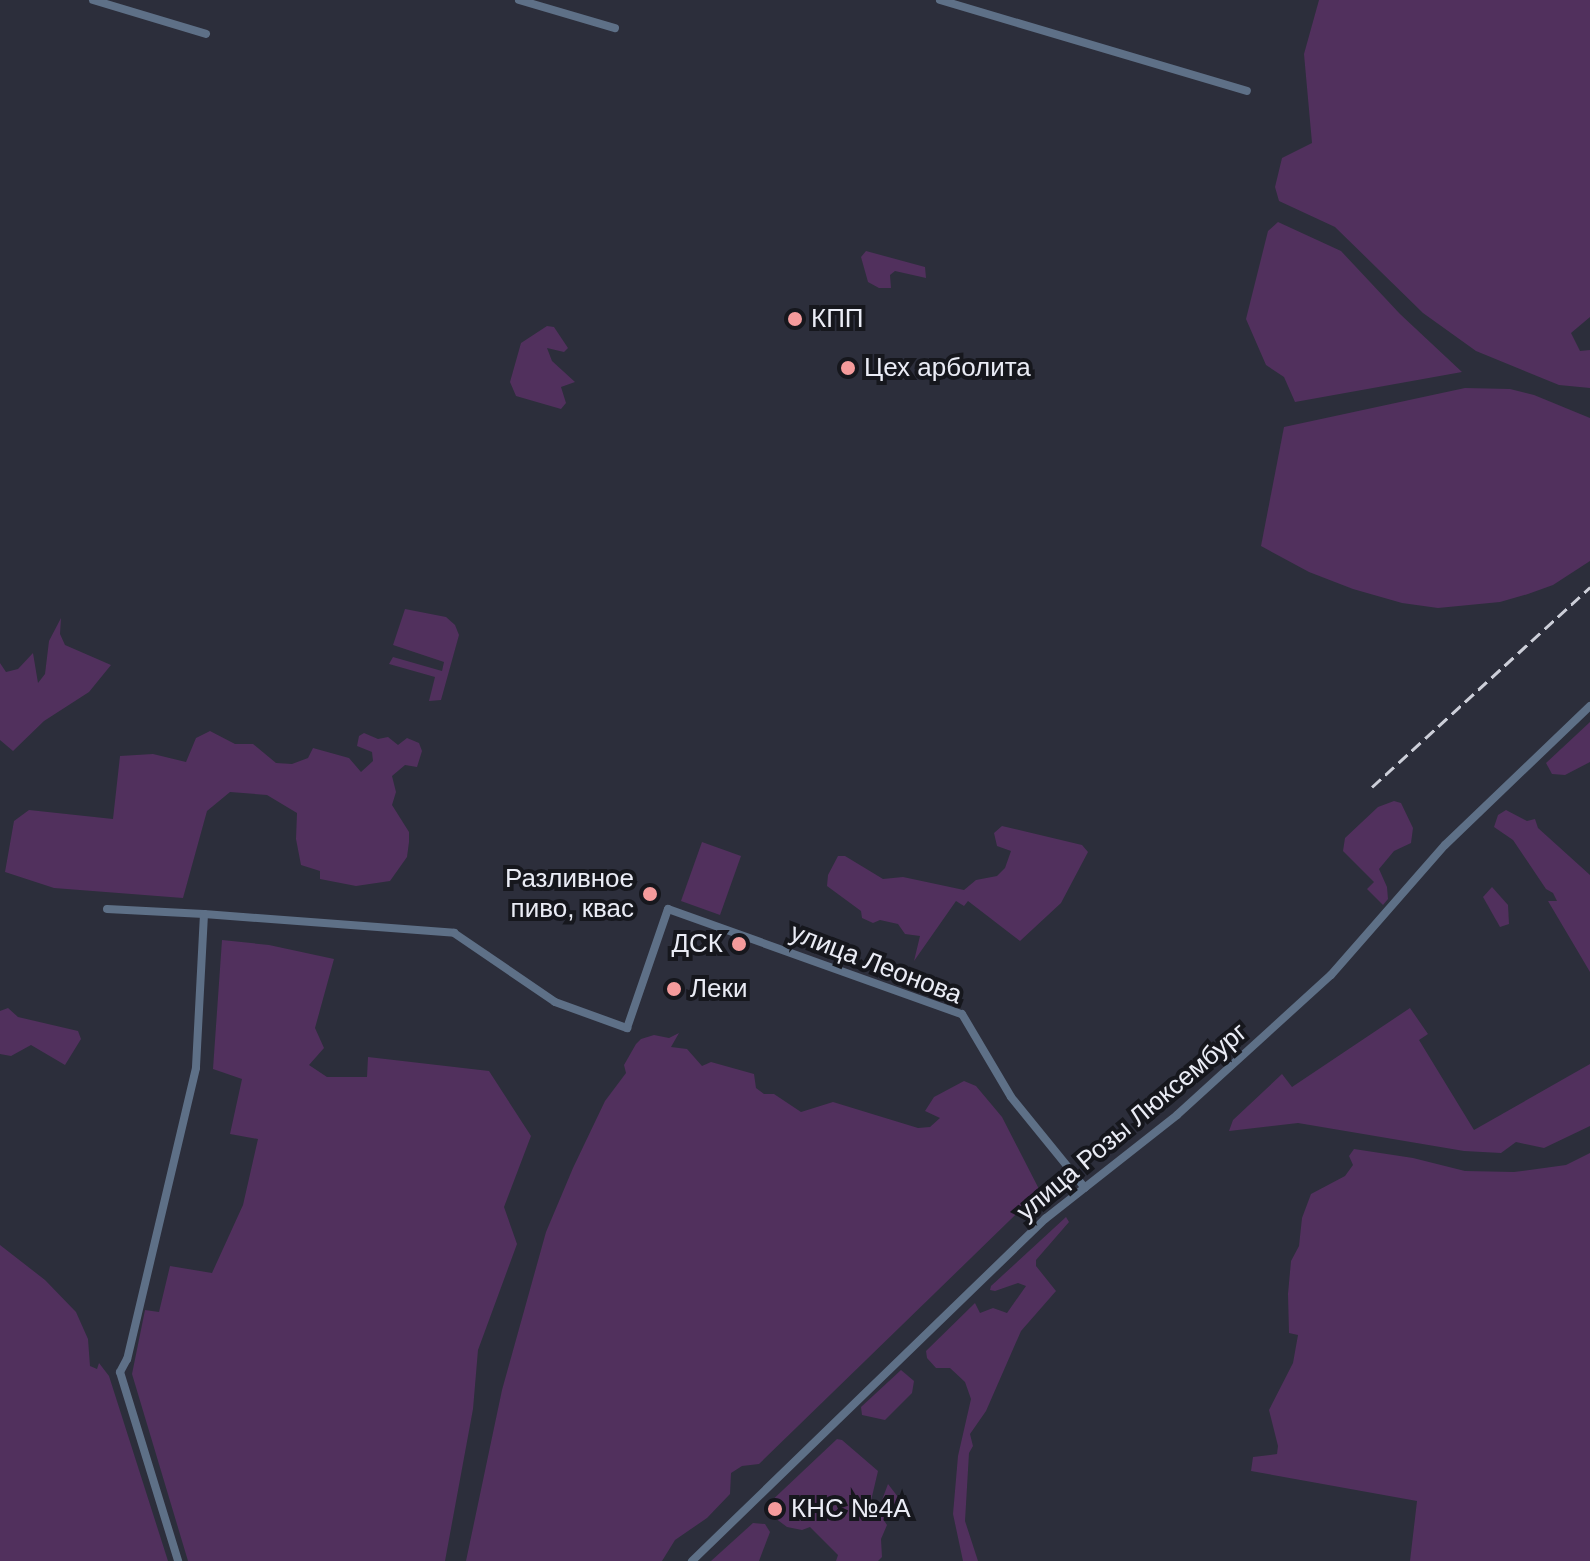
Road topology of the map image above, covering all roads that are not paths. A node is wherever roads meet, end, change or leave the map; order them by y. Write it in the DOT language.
graph roads {
  1 [pos="93,0"];
  2 [pos="519,0"];
  3 [pos="940,0"];
  4 [pos="615,28"];
  5 [pos="206,34"];
  6 [pos="1247,91"];
  7 [pos="1590,706"];
  8 [pos="107,909"];
  9 [pos="204,914"];
  10 [pos="1085,1188"];
  11 [pos="178,1561"];
  12 [pos="692,1561"];
  1 -- 5 [label="street"];
  2 -- 4 [label="street"];
  3 -- 6 [label="street"];
  7 -- 10 [label="street, улица Розы Люксембург"];
  8 -- 9 [label="street"];
  9 -- 10 [label="street, улица Леонова"];
  9 -- 11 [label="street"];
  10 -- 12 [label="street, улица Розы Люксембург"];
}
